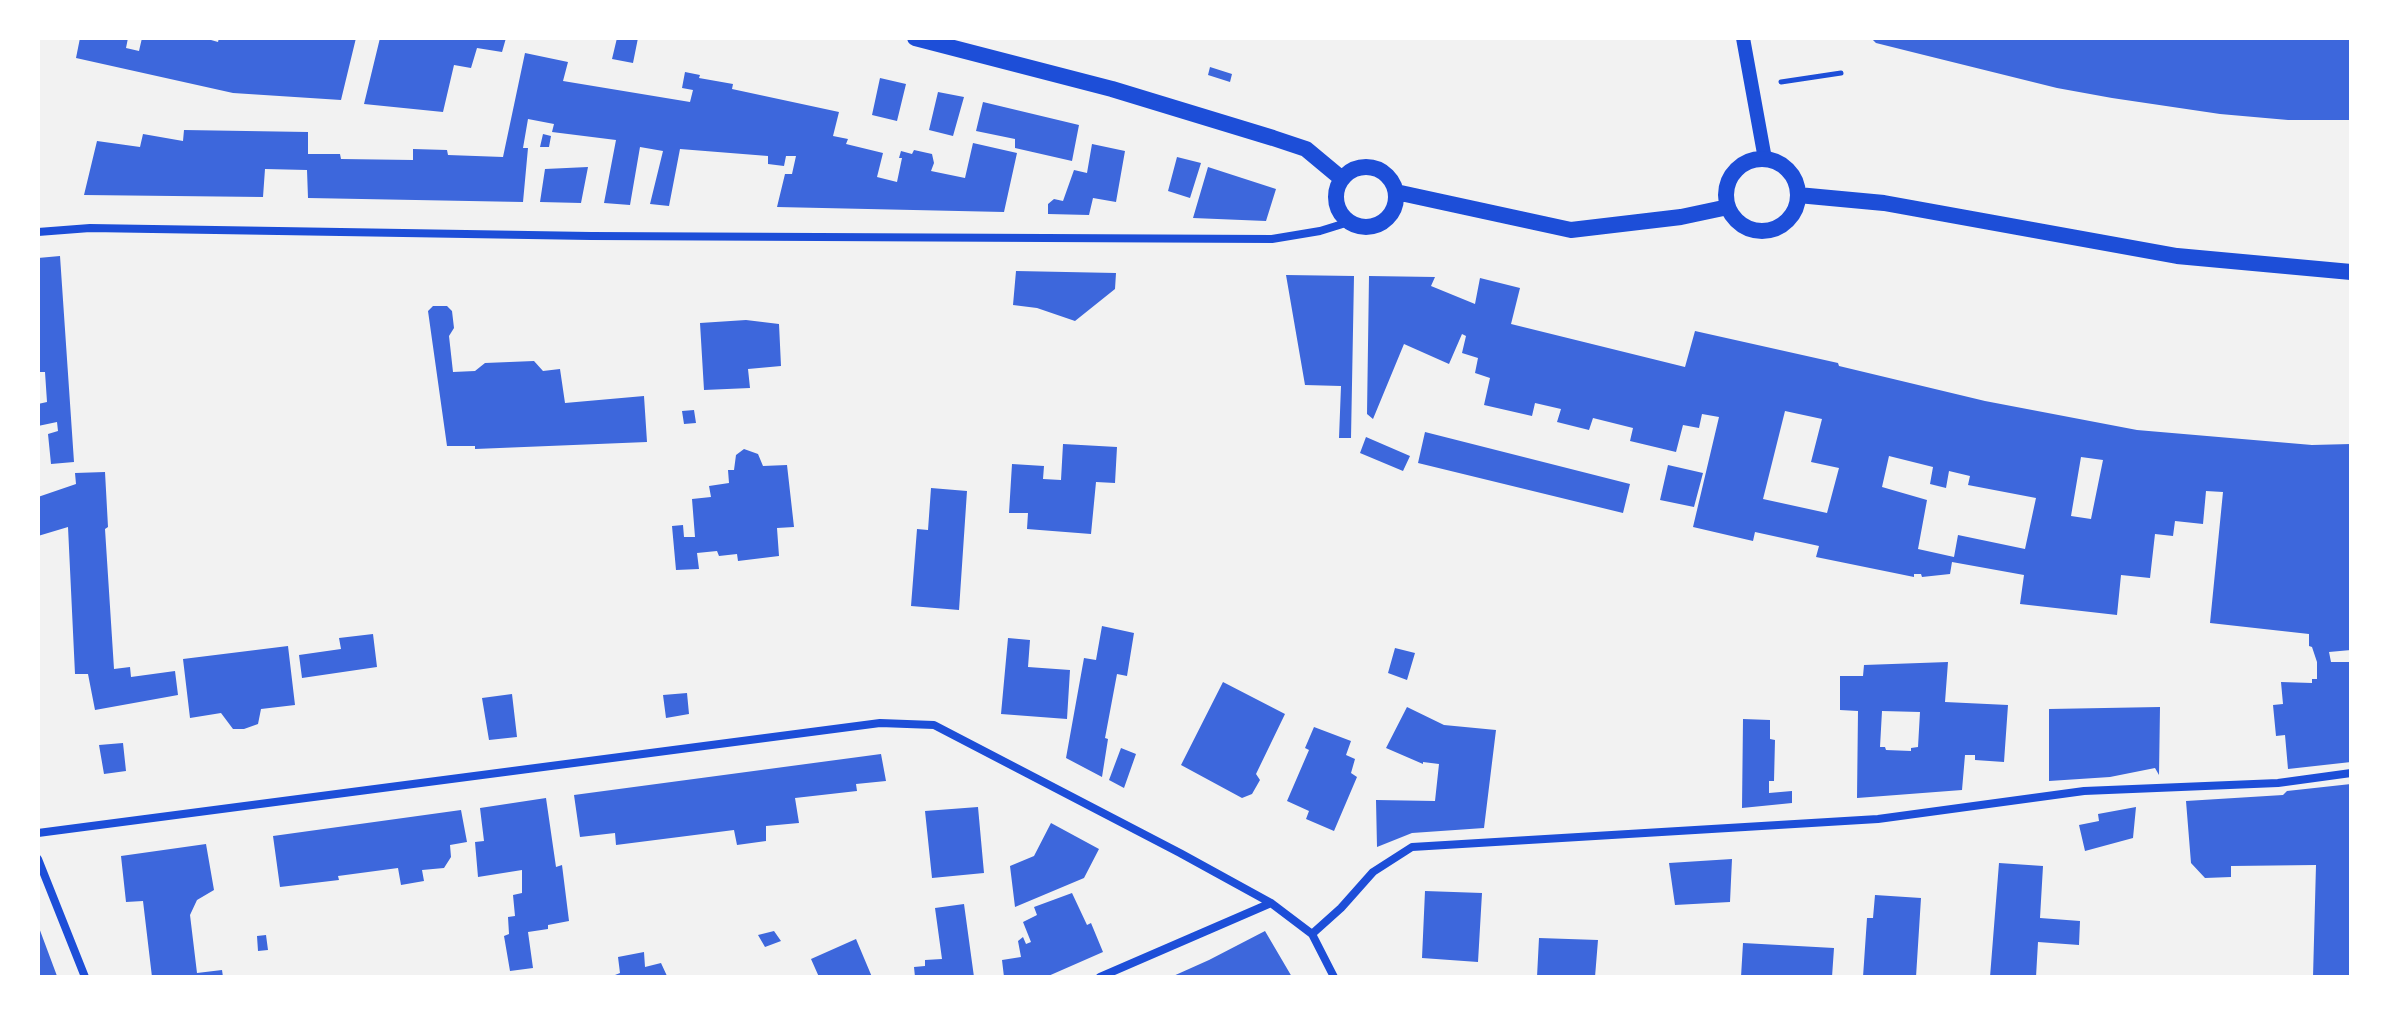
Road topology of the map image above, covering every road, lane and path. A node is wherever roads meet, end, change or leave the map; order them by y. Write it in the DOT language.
graph roads {
  1 [pos="915,38"];
  2 [pos="1743,38"];
  3 [pos="1841,73"];
  4 [pos="1752,87"];
  5 [pos="1765,159"];
  6 [pos="1342,179"];
  7 [pos="1396,192"];
  8 [pos="1798,195"];
  9 [pos="1728,207"];
  10 [pos="1349,222"];
  11 [pos="38,232"];
  12 [pos="2351,272"];
  13 [pos="2351,773"];
  14 [pos="38,833"];
  15 [pos="38,859"];
  16 [pos="1271,903"];
  17 [pos="1312,934"];
  18 [pos="85,977"];
  19 [pos="1100,977"];
  20 [pos="1334,977"];
  1 -- 6 [label="main road"];
  2 -- 4 [label="street"];
  3 -- 4 [label="path"];
  4 -- 5 [label="street"];
  5 -- 8 [label="main road"];
  5 -- 9 [label="main road"];
  6 -- 7 [label="main road"];
  6 -- 10 [label="main road"];
  7 -- 9 [label="main road"];
  7 -- 10 [label="main road"];
  8 -- 9 [label="main road"];
  8 -- 12 [label="main road"];
  10 -- 11 [label="street"];
  13 -- 17 [label="street"];
  14 -- 16 [label="street"];
  15 -- 18 [label="street"];
  16 -- 17 [label="street"];
  16 -- 19 [label="street"];
  17 -- 20 [label="street"];
}
